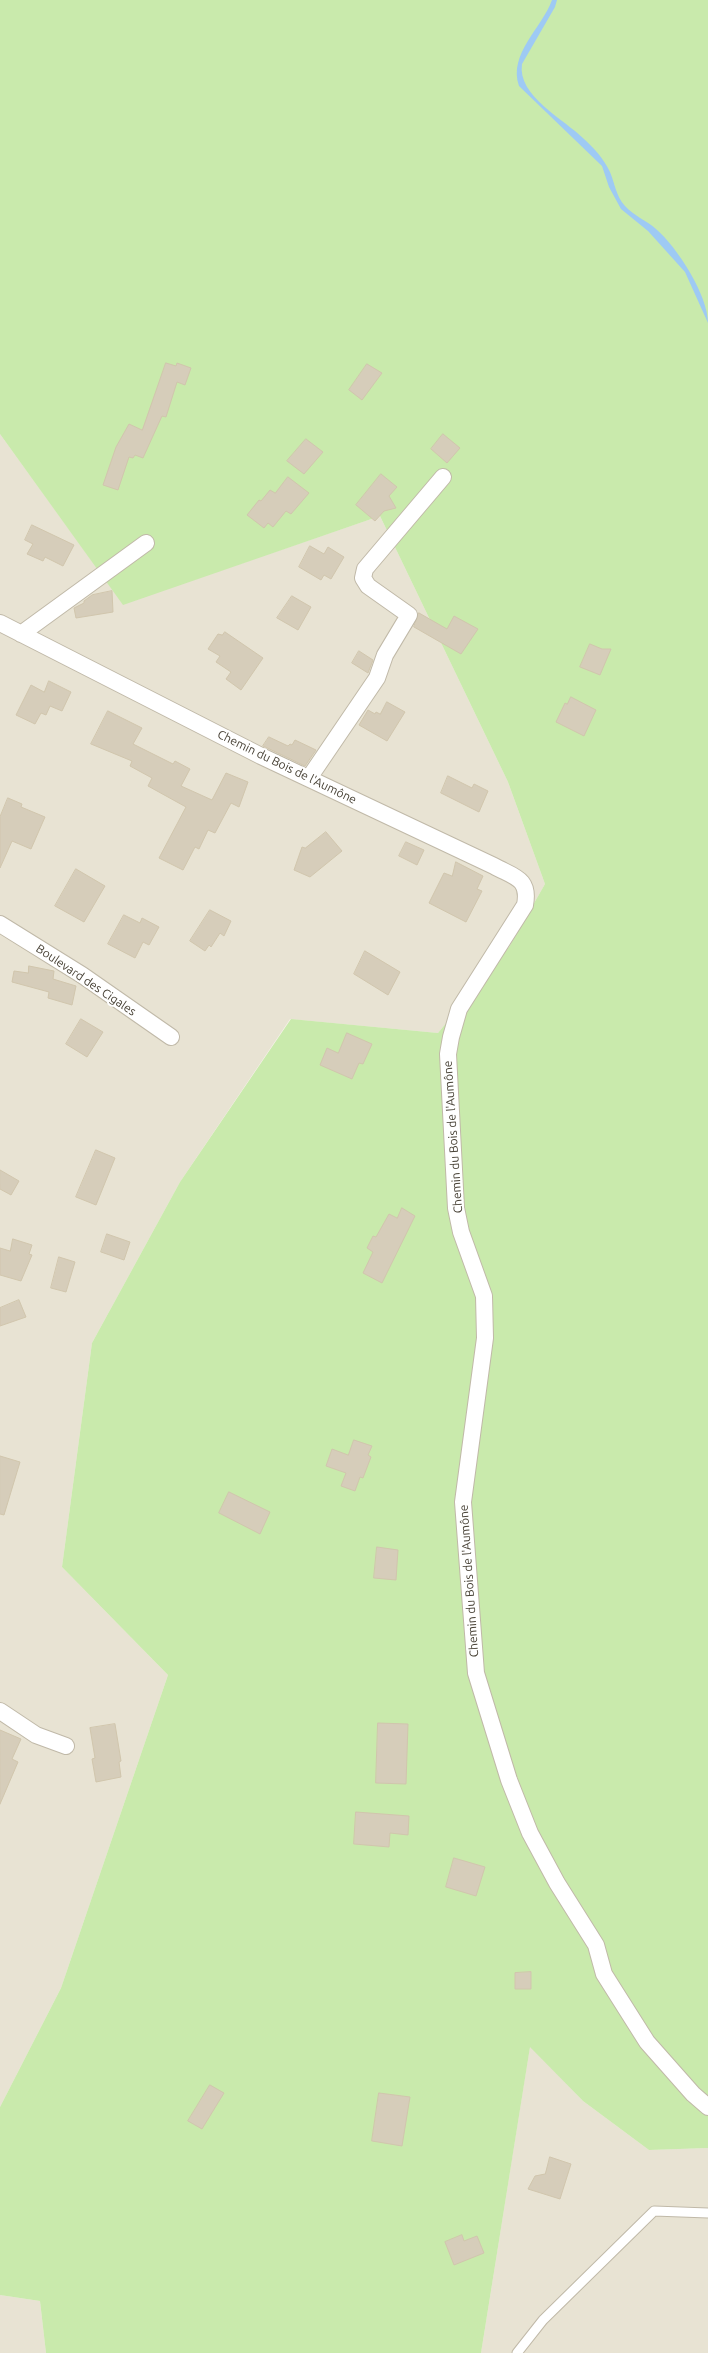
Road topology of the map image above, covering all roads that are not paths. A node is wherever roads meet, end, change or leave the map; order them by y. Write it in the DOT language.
graph roads {
  1 [pos="443,477"];
  2 [pos="146,543"];
  3 [pos="0,623"];
  4 [pos="21,634"];
  5 [pos="309,778"];
  6 [pos="0,924"];
  7 [pos="171,1037"];
  8 [pos="0,1711"];
  9 [pos="66,1746"];
  10 [pos="708,2107"];
  11 [pos="708,2213"];
  12 [pos="517,2353"];
  1 -- 5 [label="street"];
  2 -- 4 [label="street"];
  3 -- 4 [label="street, Chemin du Bois de l'Aumône"];
  4 -- 5 [label="street, Chemin du Bois de l'Aumône"];
  5 -- 10 [label="street, Chemin du Bois de l'Aumône"];
  6 -- 7 [label="street, Boulevard des Cigales"];
  8 -- 9 [label="street"];
  11 -- 12 [label="lane"];
}
